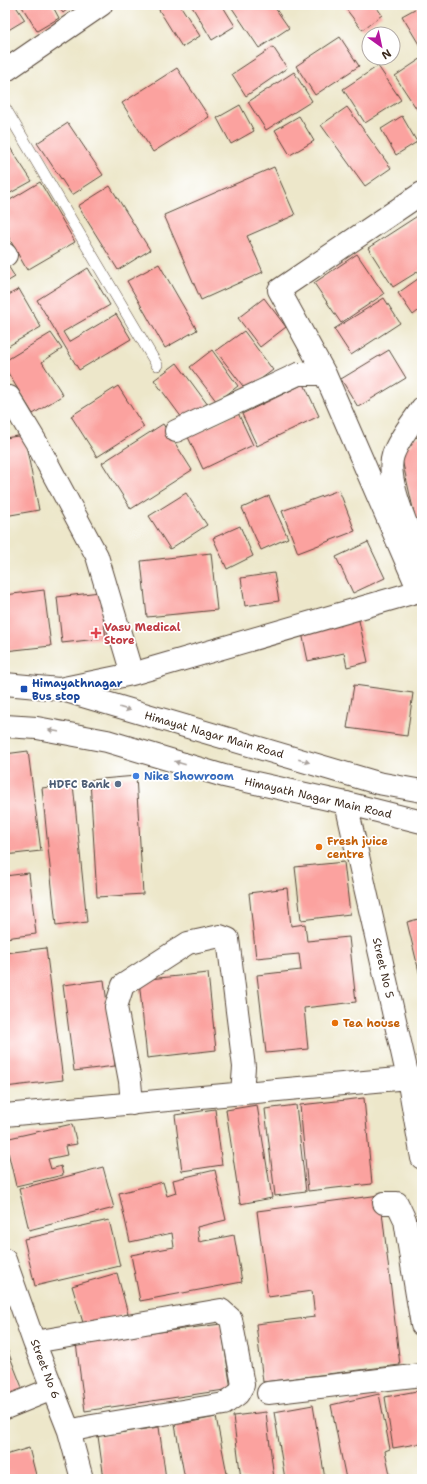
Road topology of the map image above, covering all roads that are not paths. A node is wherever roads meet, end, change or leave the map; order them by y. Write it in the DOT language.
graph roads {
  1 [pos="101,5"];
  2 [pos="5,71"];
  3 [pos="5,108"];
  4 [pos="422,193"];
  5 [pos="157,365"];
  6 [pos="325,374"];
  7 [pos="9,397"];
  8 [pos="422,408"];
  9 [pos="176,431"];
  10 [pos="422,566"];
  11 [pos="420,592"];
  12 [pos="132,674"];
  13 [pos="5,684"];
  14 [pos="59,689"];
  15 [pos="5,726"];
  16 [pos="422,791"];
  17 [pos="346,804"];
  18 [pos="422,822"];
  19 [pos="415,1079"];
  20 [pos="242,1093"];
  21 [pos="132,1104"];
  22 [pos="5,1115"];
  23 [pos="422,1158"];
  24 [pos="384,1203"];
  25 [pos="417,1265"];
  26 [pos="7,1271"];
  27 [pos="422,1325"];
  28 [pos="34,1342"];
  29 [pos="422,1375"];
  30 [pos="52,1389"];
  31 [pos="268,1393"];
  32 [pos="5,1408"];
  33 [pos="69,1431"];
  34 [pos="82,1479"];
  1 -- 2 [label="street"];
  3 -- 5 [label="lane"];
  4 -- 6 [label="street"];
  6 -- 9 [label="street"];
  6 -- 11 [label="street"];
  7 -- 12 [label="street"];
  8 -- 10 [label="street"];
  11 -- 12 [label="street"];
  12 -- 14 [label="street"];
  13 -- 14 [label="street, Himayat Nagar Main Road"];
  14 -- 16 [label="street, Himayat Nagar Main Road, one-way"];
  17 -- 15 [label="street, Himayath Nagar Main Road, one-way"];
  17 -- 18 [label="street, Himayath Nagar Main Road"];
  17 -- 19 [label="street, Street No 5"];
  19 -- 20 [label="street"];
  19 -- 23 [label="street, Street No 5"];
  20 -- 21 [label="street"];
  20 -- 21 [label="street"];
  21 -- 22 [label="street"];
  24 -- 25 [label="street"];
  25 -- 27 [label="street"];
  26 -- 28 [label="street, Street No 6"];
  28 -- 30 [label="street, Street No 6"];
  28 -- 33 [label="street"];
  29 -- 31 [label="street"];
  30 -- 32 [label="street"];
  30 -- 33 [label="street, Street No 6"];
  33 -- 34 [label="street, Street No 6"];
}
